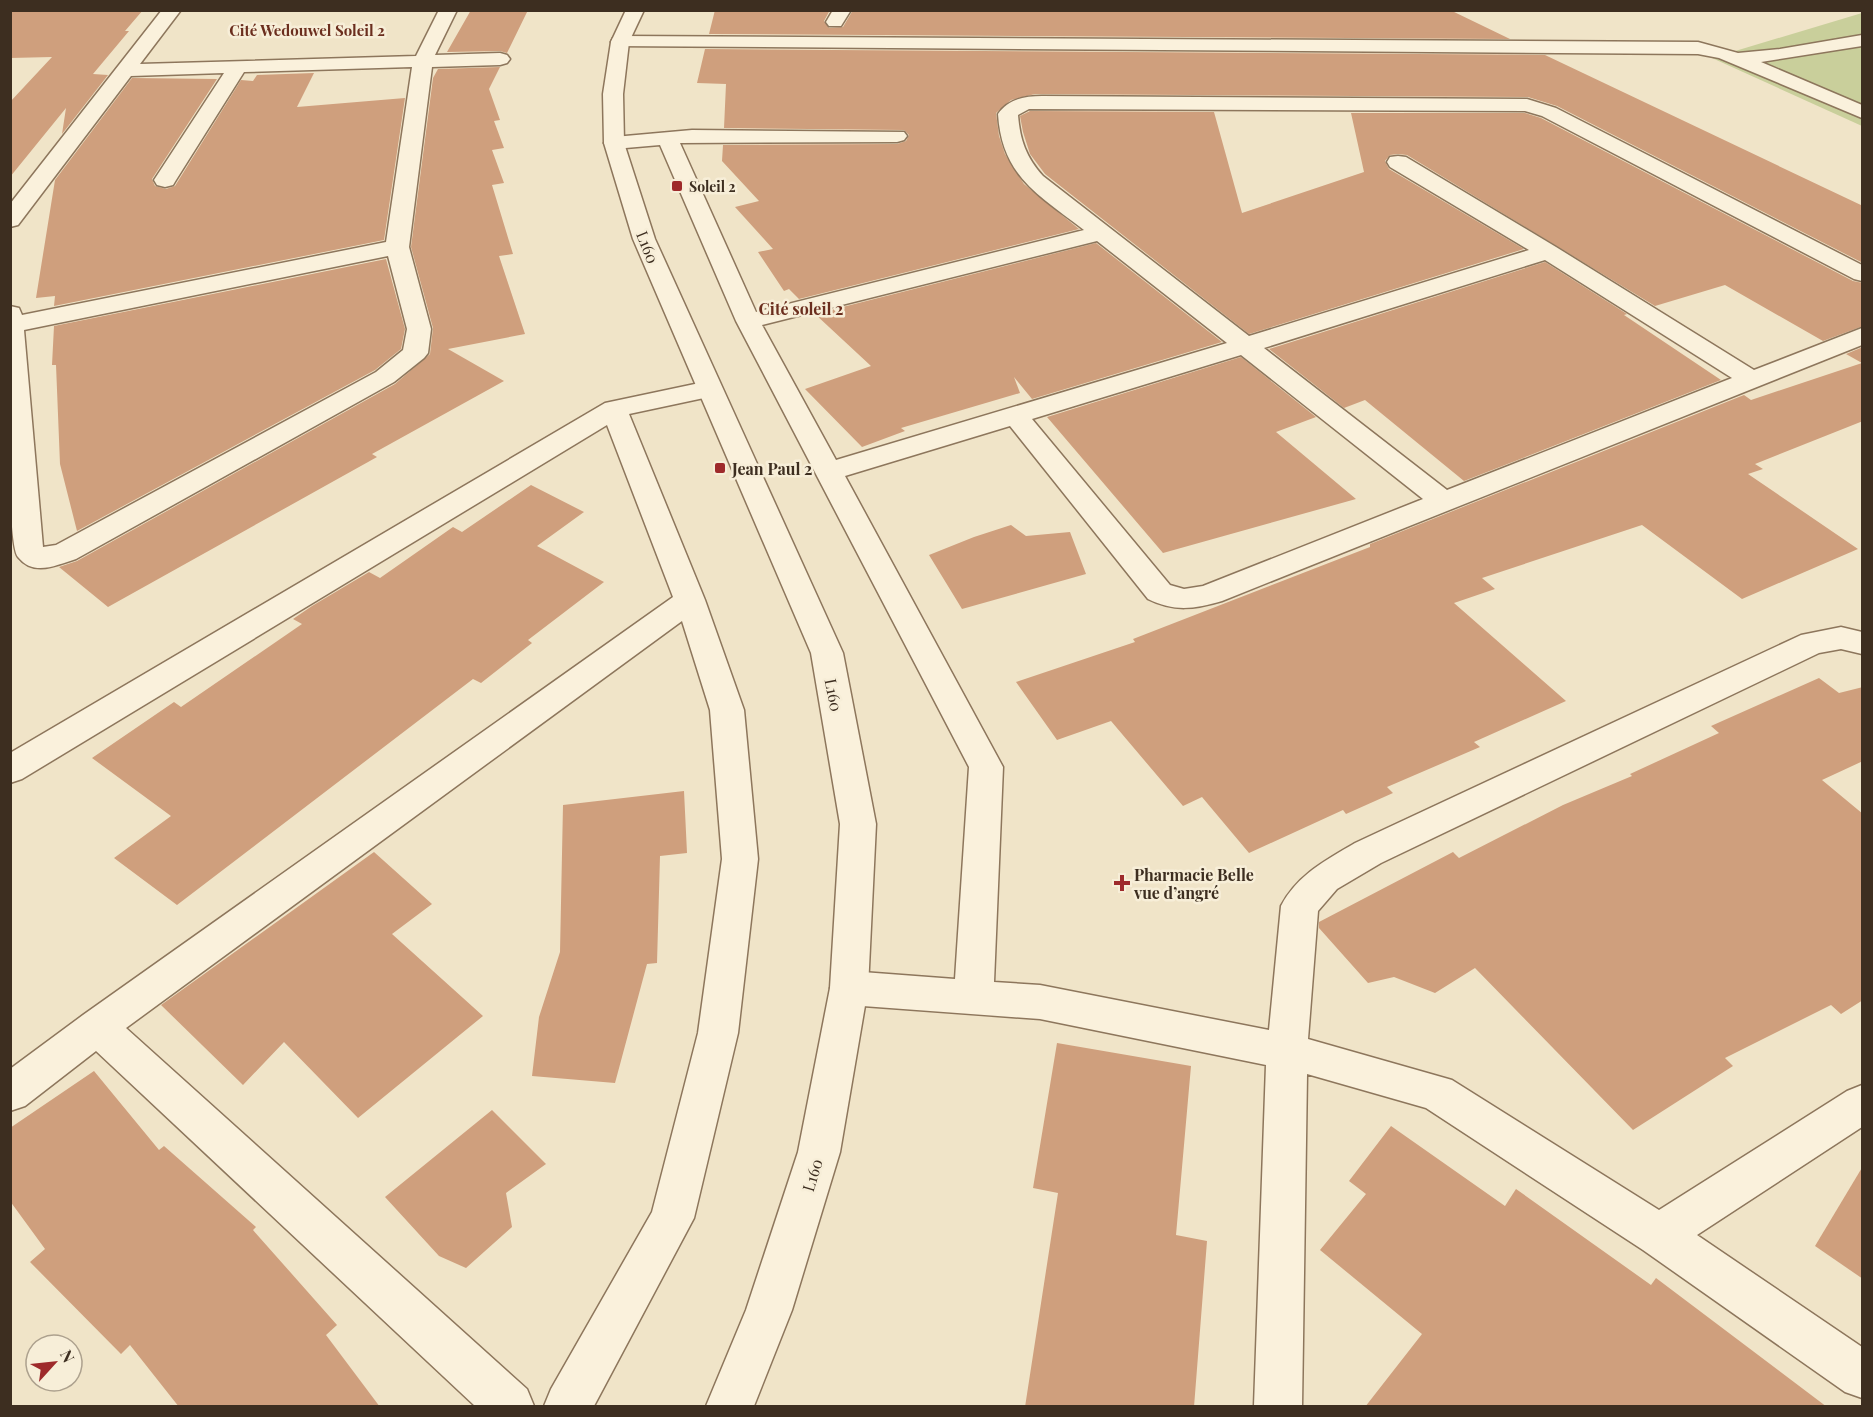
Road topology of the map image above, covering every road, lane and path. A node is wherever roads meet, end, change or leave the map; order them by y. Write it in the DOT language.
graph roads {
  1 [pos="172,10"];
  2 [pos="448,10"];
  3 [pos="635,10"];
  4 [pos="1863,40"];
  5 [pos="621,42"];
  6 [pos="1736,58"];
  7 [pos="500,59"];
  8 [pos="423,61"];
  9 [pos="238,66"];
  10 [pos="127,70"];
  11 [pos="1863,112"];
  12 [pos="897,136"];
  13 [pos="668,139"];
  14 [pos="614,143"];
  15 [pos="1398,162"];
  16 [pos="165,180"];
  17 [pos="10,220"];
  18 [pos="1100,233"];
  19 [pos="397,247"];
  20 [pos="1548,252"];
  21 [pos="1863,274"];
  22 [pos="11,319"];
  23 [pos="748,321"];
  24 [pos="1863,336"];
  25 [pos="1248,345"];
  26 [pos="1752,380"];
  27 [pos="709,389"];
  28 [pos="614,409"];
  29 [pos="1016,416"];
  30 [pos="827,472"];
  31 [pos="1445,501"];
  32 [pos="690,600"];
  33 [pos="1863,643"];
  34 [pos="10,770"];
  35 [pos="849,988"];
  36 [pos="974,996"];
  37 [pos="97,1027"];
  38 [pos="1287,1051"];
  39 [pos="10,1093"];
  40 [pos="1863,1104"];
  41 [pos="1659,1235"];
  42 [pos="1863,1375"];
  43 [pos="510,1407"];
  44 [pos="568,1407"];
  45 [pos="730,1407"];
  46 [pos="1278,1407"];
  1 -- 10 [label="street"];
  2 -- 8 [label="street"];
  3 -- 5 [label="street, L160"];
  4 -- 6 [label="street"];
  5 -- 6 [label="street"];
  5 -- 14 [label="street, L160"];
  6 -- 11 [label="street"];
  7 -- 8 [label="street"];
  8 -- 9 [label="street"];
  8 -- 19 [label="street"];
  9 -- 10 [label="street"];
  9 -- 16 [label="street"];
  10 -- 17 [label="street"];
  12 -- 13 [label="street"];
  13 -- 14 [label="street"];
  13 -- 23 [label="street"];
  14 -- 27 [label="street, L160"];
  15 -- 20 [label="street"];
  18 -- 21 [label="street"];
  18 -- 23 [label="street"];
  18 -- 25 [label="street"];
  19 -- 22 [label="street"];
  19 -- 22 [label="street"];
  20 -- 25 [label="street"];
  20 -- 26 [label="street"];
  23 -- 30 [label="street"];
  24 -- 26 [label="street"];
  25 -- 29 [label="street"];
  25 -- 31 [label="street"];
  26 -- 31 [label="street"];
  27 -- 28 [label="street"];
  27 -- 35 [label="street, L160"];
  28 -- 32 [label="street"];
  28 -- 34 [label="street"];
  29 -- 30 [label="street"];
  29 -- 31 [label="street"];
  30 -- 36 [label="street"];
  32 -- 37 [label="street"];
  32 -- 44 [label="street"];
  33 -- 38 [label="street"];
  35 -- 36 [label="street"];
  35 -- 45 [label="street, L160"];
  36 -- 38 [label="street"];
  37 -- 39 [label="street"];
  37 -- 43 [label="street"];
  38 -- 41 [label="street"];
  38 -- 46 [label="street"];
  40 -- 41 [label="street"];
  41 -- 42 [label="street"];
}
